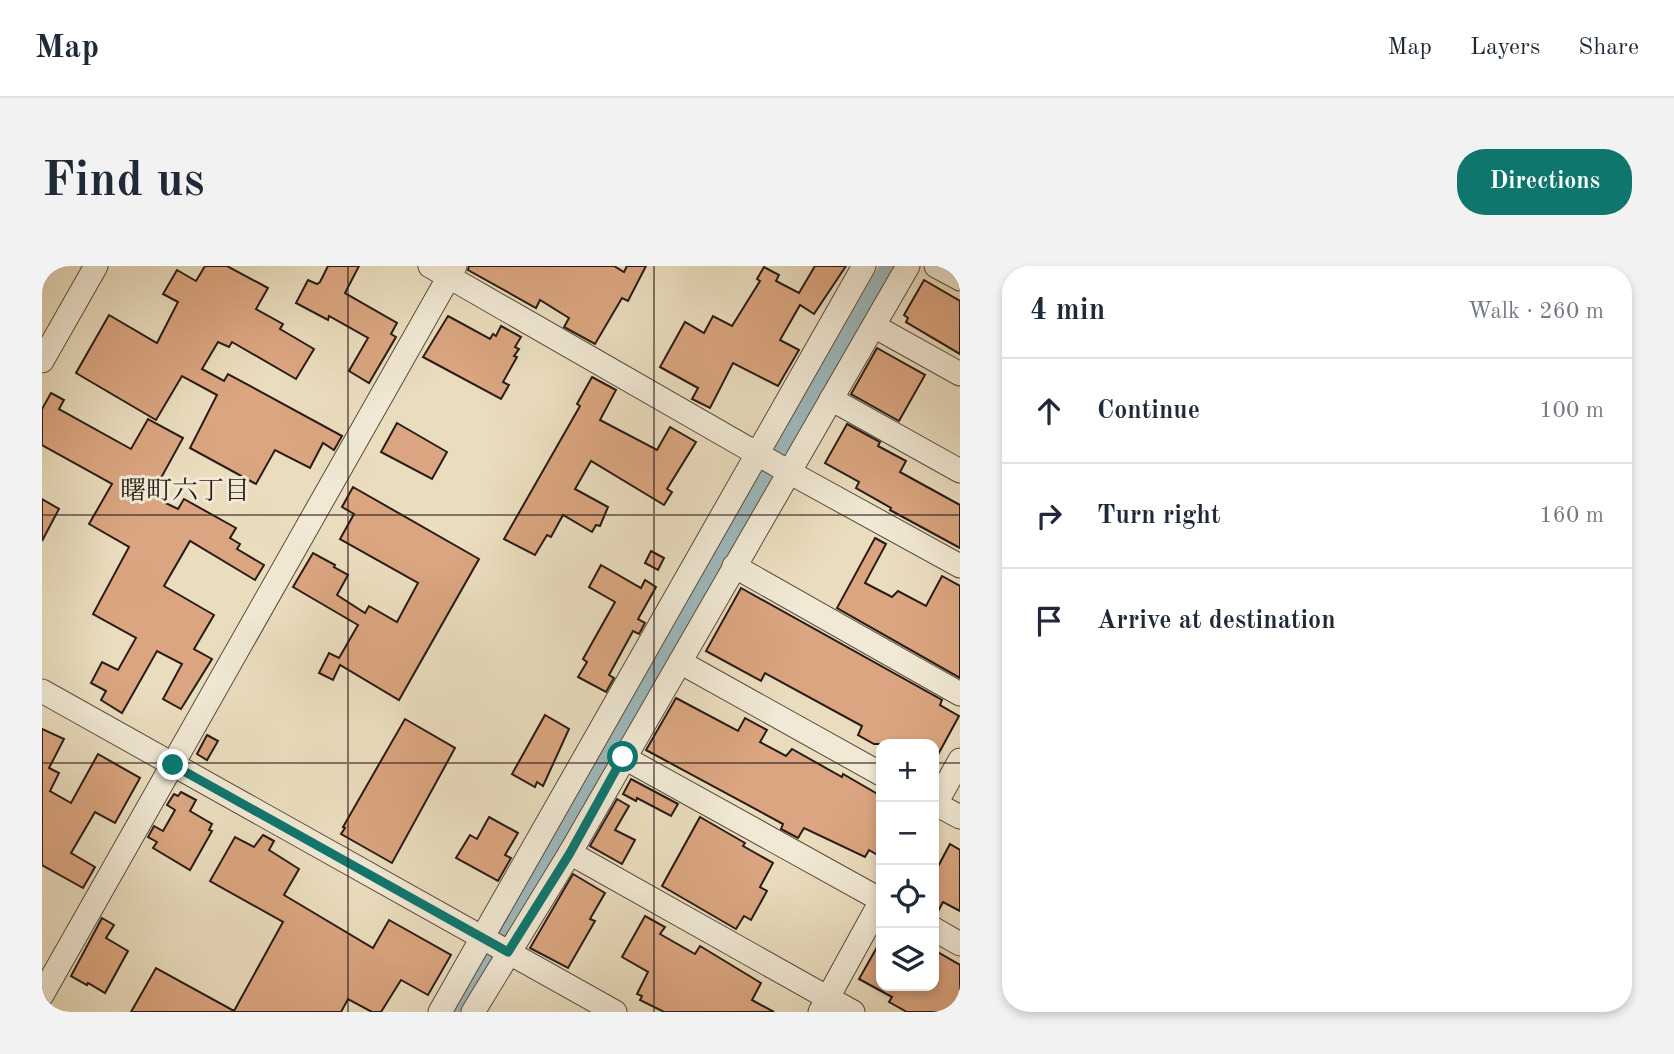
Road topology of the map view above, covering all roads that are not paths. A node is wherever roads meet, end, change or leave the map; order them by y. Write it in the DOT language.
graph roads {
  1 [pos="96,266"];
  2 [pos="864,266"];
  3 [pos="908,266"];
  4 [pos="936,266"];
  5 [pos="445,269"];
  6 [pos="960,279"];
  7 [pos="874,326"];
  8 [pos="42,361"];
  9 [pos="960,374"];
  10 [pos="831,399"];
  11 [pos="773,463"];
  12 [pos="960,471"];
  13 [pos="734,566"];
  14 [pos="960,566"];
  15 [pos="680,662"];
  16 [pos="42,691"];
  17 [pos="960,694"];
  18 [pos="623,757"];
  19 [pos="960,760"];
  20 [pos="173,765"];
  21 [pos="876,771"];
  22 [pos="936,802"];
  23 [pos="939,807"];
  24 [pos="960,817"];
  25 [pos="570,853"];
  26 [pos="876,898"];
  27 [pos="876,910"];
  28 [pos="939,932"];
  29 [pos="960,944"];
  30 [pos="495,945"];
  31 [pos="42,995"];
  32 [pos="824,1005"];
  33 [pos="440,1012"];
  34 [pos="473,1012"];
  35 [pos="615,1012"];
  36 [pos="853,1012"];
  1 -- 8 [label="street"];
  2 -- 11 [label="street"];
  3 -- 7 [label="street"];
  4 -- 6 [label="street"];
  5 -- 11 [label="street"];
  5 -- 20 [label="street"];
  7 -- 9 [label="street"];
  7 -- 10 [label="street"];
  10 -- 11 [label="street"];
  10 -- 12 [label="street"];
  11 -- 13 [label="street"];
  11 -- 14 [label="street"];
  11 -- 30 [label="street"];
  13 -- 15 [label="street"];
  13 -- 17 [label="street"];
  15 -- 18 [label="street"];
  15 -- 21 [label="street"];
  16 -- 20 [label="street"];
  18 -- 25 [label="street"];
  18 -- 26 [label="street"];
  19 -- 22 [label="street"];
  20 -- 30 [label="street"];
  20 -- 31 [label="street"];
  23 -- 24 [label="street"];
  25 -- 30 [label="street"];
  25 -- 32 [label="street"];
  27 -- 32 [label="street"];
  28 -- 29 [label="street"];
  30 -- 33 [label="street"];
  30 -- 34 [label="street"];
  30 -- 35 [label="street"];
  32 -- 36 [label="street"];
}
